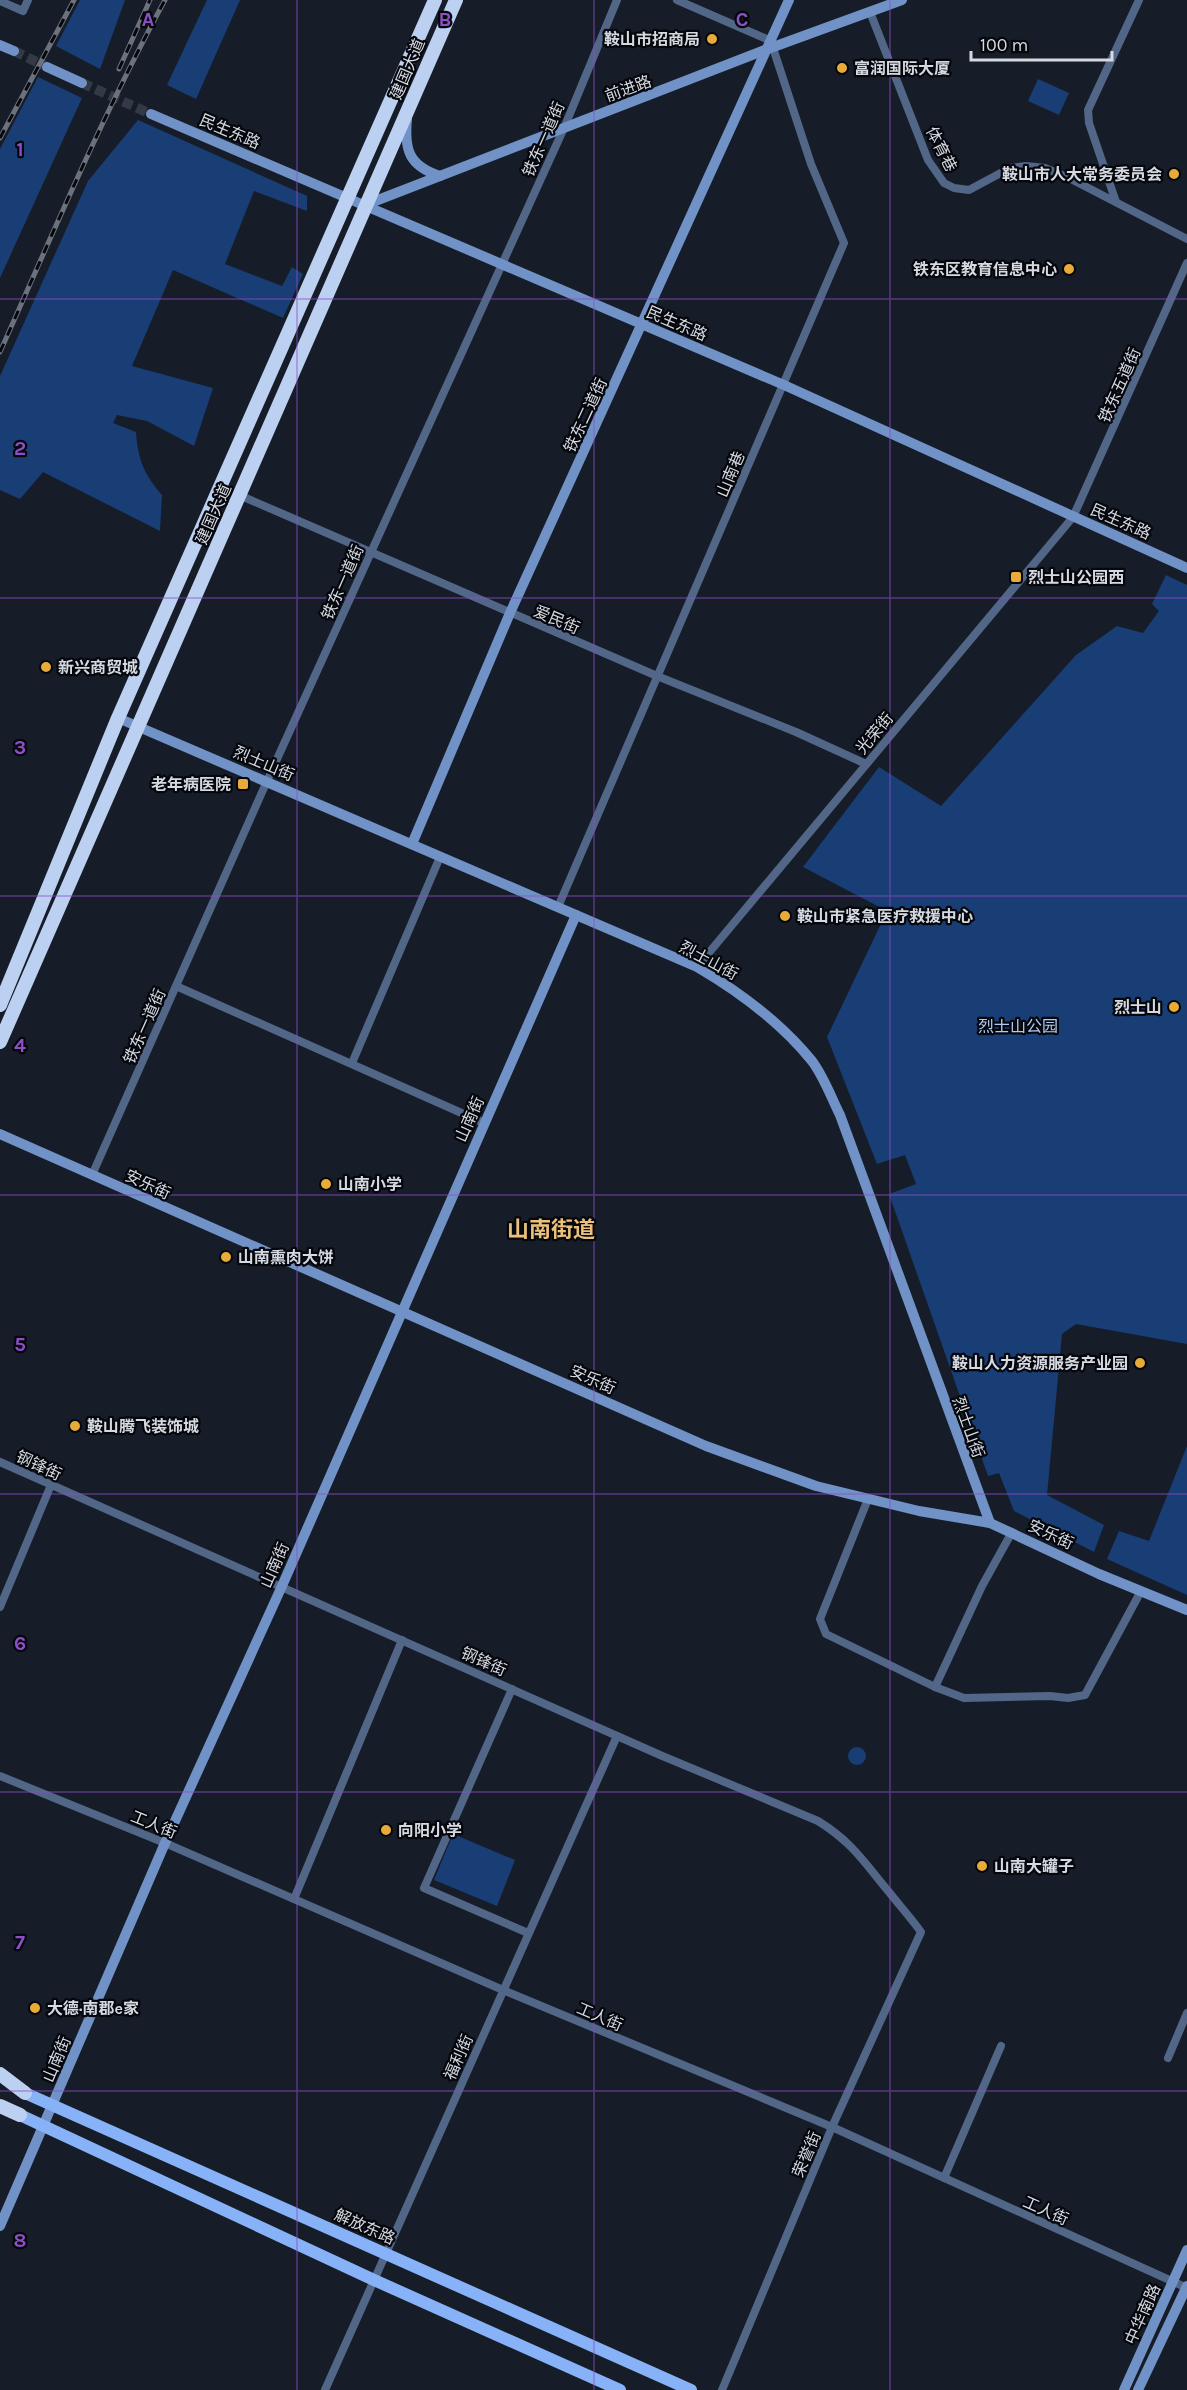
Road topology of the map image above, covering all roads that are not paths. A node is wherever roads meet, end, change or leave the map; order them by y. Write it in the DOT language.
graph roads {
  1 [pos="28,0"];
  2 [pos="435,0"];
  3 [pos="456,0"];
  4 [pos="617,0"];
  5 [pos="677,0"];
  6 [pos="789,0"];
  7 [pos="902,0"];
  8 [pos="1138,0"];
  9 [pos="0,1"];
  10 [pos="870,12"];
  11 [pos="0,45"];
  12 [pos="769,46"];
  13 [pos="14,51"];
  14 [pos="410,57"];
  15 [pos="428,63"];
  16 [pos="47,67"];
  17 [pos="82,82"];
  18 [pos="409,108"];
  19 [pos="151,114"];
  20 [pos="564,128"];
  21 [pos="440,176"];
  22 [pos="348,197"];
  23 [pos="1116,202"];
  24 [pos="365,205"];
  25 [pos="1187,239"];
  26 [pos="501,263"];
  27 [pos="1187,263"];
  28 [pos="642,325"];
  29 [pos="784,385"];
  30 [pos="239,495"];
  31 [pos="1073,517"];
  32 [pos="370,552"];
  33 [pos="1187,568"];
  34 [pos="510,613"];
  35 [pos="657,676"];
  36 [pos="118,718"];
  37 [pos="139,726"];
  38 [pos="866,764"];
  39 [pos="267,781"];
  40 [pos="412,844"];
  41 [pos="440,857"];
  42 [pos="558,907"];
  43 [pos="576,915"];
  44 [pos="697,968"];
  45 [pos="176,986"];
  46 [pos="0,1005"];
  47 [pos="0,1042"];
  48 [pos="352,1063"];
  49 [pos="484,1123"];
  50 [pos="0,1134"];
  51 [pos="92,1175"];
  52 [pos="402,1312"];
  53 [pos="0,1462"];
  54 [pos="51,1485"];
  55 [pos="868,1499"];
  56 [pos="990,1523"];
  57 [pos="1012,1532"];
  58 [pos="282,1586"];
  59 [pos="1141,1591"];
  60 [pos="0,1607"];
  61 [pos="1187,1610"];
  62 [pos="402,1640"];
  63 [pos="935,1687"];
  64 [pos="512,1689"];
  65 [pos="617,1736"];
  66 [pos="0,1776"];
  67 [pos="165,1843"];
  68 [pos="294,1899"];
  69 [pos="921,1932"];
  70 [pos="528,1934"];
  71 [pos="503,1990"];
  72 [pos="1187,2013"];
  73 [pos="1001,2046"];
  74 [pos="1168,2058"];
  75 [pos="0,2073"];
  76 [pos="2,2085"];
  77 [pos="25,2093"];
  78 [pos="53,2106"];
  79 [pos="0,2108"];
  80 [pos="20,2115"];
  81 [pos="44,2127"];
  82 [pos="832,2127"];
  83 [pos="944,2178"];
  84 [pos="0,2226"];
  85 [pos="1187,2250"];
  86 [pos="387,2254"];
  87 [pos="374,2280"];
  88 [pos="1173,2282"];
  89 [pos="1187,2287"];
  90 [pos="325,2390"];
  91 [pos="620,2390"];
  92 [pos="691,2390"];
  93 [pos="722,2390"];
  94 [pos="1124,2390"];
  95 [pos="1138,2390"];
  1 -- 9 [label="street"];
  2 -- 14 [label="highway, 建国大道"];
  3 -- 15 [label="highway, 建国大道"];
  4 -- 20 [label="street, 铁东一道街"];
  5 -- 12 [label="street"];
  6 -- 12 [label="main road, 铁东二道街"];
  7 -- 10 [label="main road, 前进路"];
  8 -- 23 [label="street"];
  10 -- 12 [label="main road, 前进路"];
  10 -- 23 [label="street, 体育巷"];
  11 -- 13 [label="main road"];
  12 -- 20 [label="main road, 前进路"];
  12 -- 28 [label="main road, 铁东二道街"];
  12 -- 29 [label="street, 山南巷"];
  14 -- 15 [label="highway"];
  14 -- 22 [label="highway, 建国大道"];
  15 -- 18 [label="highway, 建国大道"];
  16 -- 17 [label="main road"];
  18 -- 21 [label="main road"];
  18 -- 24 [label="highway, 建国大道"];
  19 -- 22 [label="main road, 民生东路"];
  20 -- 21 [label="main road, 前进路"];
  20 -- 26 [label="street, 铁东一道街"];
  21 -- 24 [label="main road, 前进路"];
  22 -- 24 [label="main road, 民生东路"];
  22 -- 36 [label="highway, 建国大道"];
  23 -- 25 [label="street, 体育巷"];
  24 -- 26 [label="main road, 民生东路"];
  24 -- 30 [label="highway, 建国大道"];
  26 -- 28 [label="main road, 民生东路"];
  26 -- 32 [label="street, 铁东一道街"];
  27 -- 31 [label="street, 铁东五道街"];
  28 -- 29 [label="main road, 民生东路"];
  28 -- 34 [label="main road, 铁东二道街"];
  29 -- 31 [label="main road, 民生东路"];
  29 -- 35 [label="street, 山南巷"];
  30 -- 32 [label="street, 爱民街"];
  30 -- 37 [label="highway, 建国大道"];
  31 -- 33 [label="main road, 民生东路"];
  31 -- 38 [label="street, 光荣街"];
  32 -- 34 [label="street, 爱民街"];
  32 -- 39 [label="street, 铁东一道街"];
  34 -- 35 [label="street, 爱民街"];
  34 -- 40 [label="main road, 铁东二道街"];
  35 -- 38 [label="street, 爱民街"];
  35 -- 42 [label="street, 山南巷"];
  36 -- 37 [label="main road, 烈士山街"];
  36 -- 46 [label="highway, 建国大道"];
  37 -- 39 [label="main road, 烈士山街"];
  37 -- 47 [label="highway, 建国大道"];
  38 -- 44 [label="street, 光荣街"];
  39 -- 40 [label="main road, 烈士山街"];
  39 -- 45 [label="street, 铁东一道街"];
  40 -- 41 [label="main road, 烈士山街"];
  41 -- 42 [label="main road, 烈士山街"];
  41 -- 48 [label="street"];
  42 -- 43 [label="main road, 烈士山街"];
  43 -- 44 [label="main road, 烈士山街"];
  43 -- 49 [label="main road, 山南街"];
  44 -- 56 [label="main road, 烈士山街"];
  45 -- 48 [label="street"];
  45 -- 51 [label="street, 铁东一道街"];
  48 -- 49 [label="street"];
  49 -- 52 [label="main road, 山南街"];
  50 -- 51 [label="main road, 安乐街"];
  51 -- 52 [label="main road, 安乐街"];
  52 -- 55 [label="main road, 安乐街"];
  52 -- 58 [label="main road, 山南街"];
  53 -- 54 [label="street, 钢锋街"];
  54 -- 58 [label="street, 钢锋街"];
  54 -- 60 [label="street"];
  55 -- 56 [label="main road, 安乐街"];
  55 -- 63 [label="street"];
  56 -- 57 [label="main road, 安乐街"];
  57 -- 59 [label="main road, 安乐街"];
  57 -- 63 [label="street"];
  58 -- 62 [label="street, 钢锋街"];
  58 -- 67 [label="main road, 山南街"];
  59 -- 61 [label="main road, 安乐街"];
  59 -- 63 [label="street"];
  62 -- 64 [label="street, 钢锋街"];
  62 -- 68 [label="street"];
  64 -- 65 [label="street, 钢锋街"];
  64 -- 70 [label="street"];
  65 -- 69 [label="street, 钢锋街"];
  65 -- 70 [label="street, 福利街"];
  66 -- 67 [label="street, 工人街"];
  67 -- 68 [label="street, 工人街"];
  67 -- 78 [label="main road, 山南街"];
  68 -- 71 [label="street, 工人街"];
  69 -- 82 [label="street, 荣誉街"];
  70 -- 71 [label="street, 福利街"];
  71 -- 82 [label="street, 工人街"];
  71 -- 86 [label="street, 福利街"];
  72 -- 74 [label="street"];
  73 -- 83 [label="street"];
  75 -- 77 [label="highway"];
  76 -- 77 [label="highway"];
  77 -- 78 [label="main road, 解放东路"];
  78 -- 81 [label="main road, 山南街"];
  78 -- 86 [label="main road, 解放东路"];
  79 -- 80 [label="highway"];
  80 -- 81 [label="main road"];
  81 -- 84 [label="main road, 山南街"];
  81 -- 87 [label="main road"];
  82 -- 83 [label="street, 工人街"];
  82 -- 93 [label="street, 荣誉街"];
  83 -- 88 [label="street, 工人街"];
  85 -- 88 [label="main road, 中华南路"];
  86 -- 87 [label="street, 福利街"];
  86 -- 92 [label="main road, 解放东路"];
  87 -- 90 [label="street, 福利街"];
  87 -- 91 [label="main road"];
  88 -- 89 [label="street, 工人街"];
  88 -- 94 [label="main road, 中华南路"];
  89 -- 95 [label="main road, 中华南路"];
}
